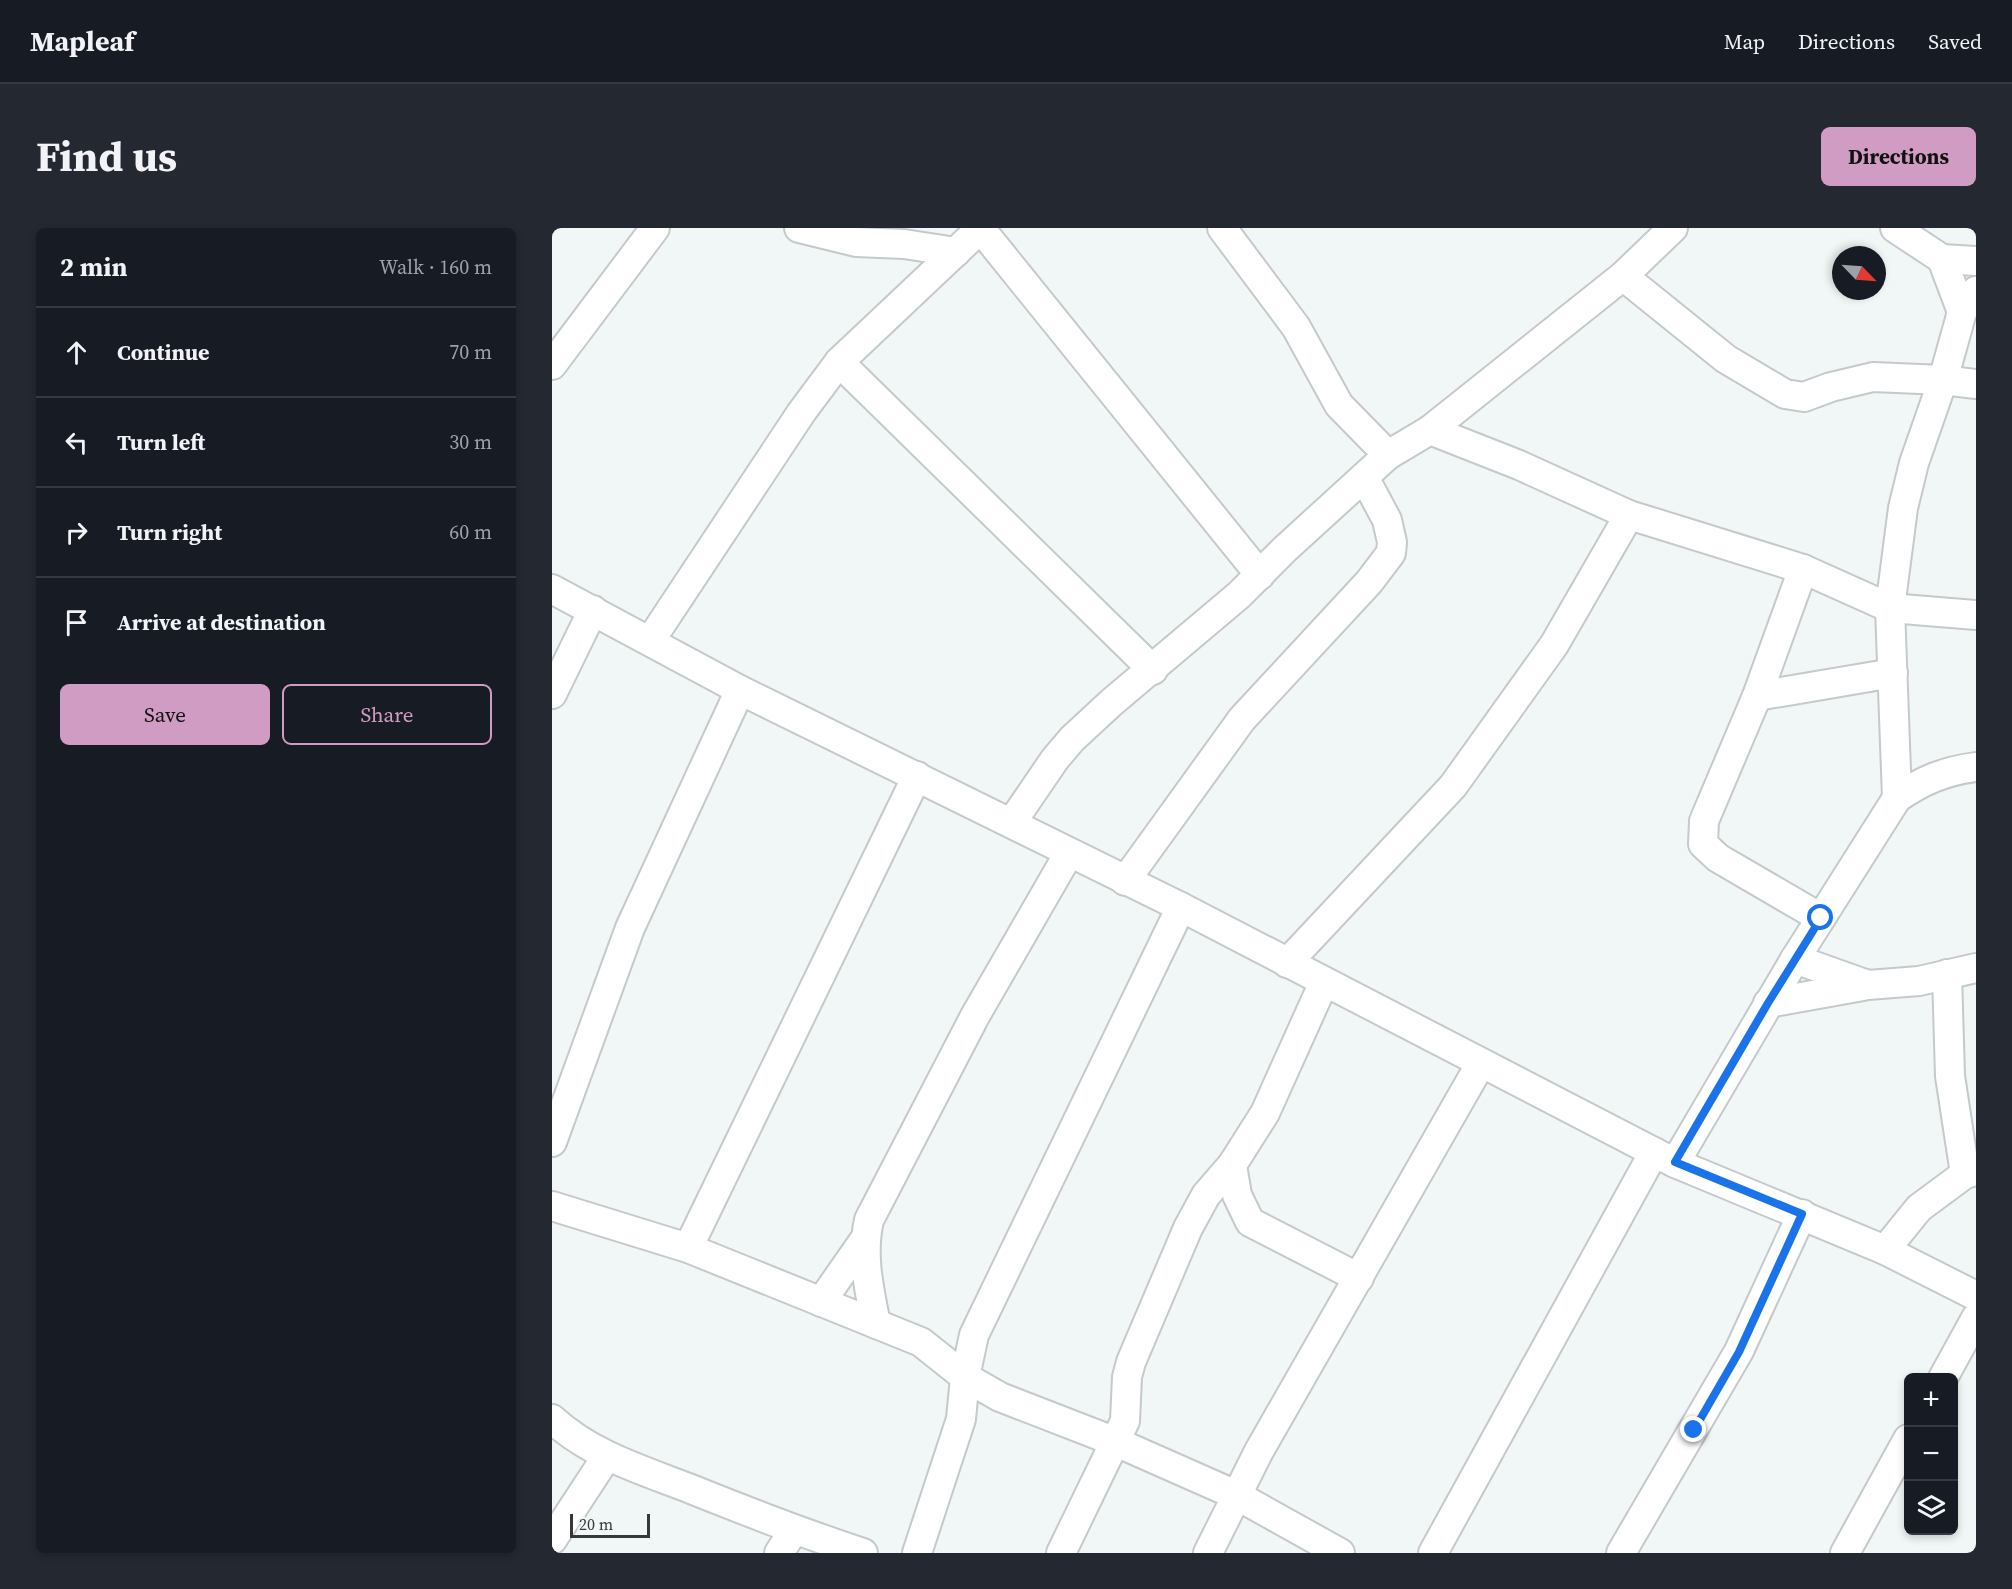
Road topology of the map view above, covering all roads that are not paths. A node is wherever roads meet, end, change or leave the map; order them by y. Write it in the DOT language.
graph roads {
  1 [pos="654,228"];
  2 [pos="799,228"];
  3 [pos="981,228"];
  4 [pos="1673,228"];
  5 [pos="1895,228"];
  6 [pos="1233,232"];
  7 [pos="895,236"];
  8 [pos="956,252"];
  9 [pos="1942,259"];
  10 [pos="1976,261"];
  11 [pos="1623,276"];
  12 [pos="1969,302"];
  13 [pos="839,362"];
  14 [pos="552,365"];
  15 [pos="1943,380"];
  16 [pos="1976,384"];
  17 [pos="1430,430"];
  18 [pos="1388,455"];
  19 [pos="1364,477"];
  20 [pos="1629,515"];
  21 [pos="1803,569"];
  22 [pos="1260,575"];
  23 [pos="552,589"];
  24 [pos="1890,608"];
  25 [pos="592,610"];
  26 [pos="1976,615"];
  27 [pos="650,640"];
  28 [pos="1154,670"];
  29 [pos="1893,673"];
  30 [pos="740,690"];
  31 [pos="552,693"];
  32 [pos="1757,696"];
  33 [pos="1976,767"];
  34 [pos="918,776"];
  35 [pos="1897,798"];
  36 [pos="1012,822"];
  37 [pos="1068,853"];
  38 [pos="1125,882"];
  39 [pos="1181,907"];
  40 [pos="1821,918"];
  41 [pos="1795,959"];
  42 [pos="1287,963"];
  43 [pos="1976,968"];
  44 [pos="1947,974"];
  45 [pos="1324,982"];
  46 [pos="1868,985"];
  47 [pos="1768,1003"];
  48 [pos="1480,1063"];
  49 [pos="552,1142"];
  50 [pos="1665,1157"];
  51 [pos="1232,1165"];
  52 [pos="1971,1172"];
  53 [pos="552,1206"];
  54 [pos="1802,1214"];
  55 [pos="865,1239"];
  56 [pos="688,1248"];
  57 [pos="1885,1250"];
  58 [pos="1359,1278"];
  59 [pos="1976,1296"];
  60 [pos="821,1302"];
  61 [pos="1976,1318"];
  62 [pos="876,1324"];
  63 [pos="974,1335"];
  64 [pos="921,1342"];
  65 [pos="1945,1373"];
  66 [pos="965,1377"];
  67 [pos="1000,1397"];
  68 [pos="552,1419"];
  69 [pos="962,1419"];
  70 [pos="1116,1442"];
  71 [pos="1904,1446"];
  72 [pos="607,1456"];
  73 [pos="1236,1495"];
  74 [pos="552,1540"];
  75 [pos="787,1541"];
  76 [pos="863,1553"];
  77 [pos="917,1553"];
  78 [pos="1061,1553"];
  79 [pos="1208,1553"];
  80 [pos="1340,1553"];
  81 [pos="1433,1553"];
  82 [pos="1621,1553"];
  83 [pos="1845,1553"];
  1 -- 14 [label="street"];
  2 -- 7 [label="street"];
  3 -- 8 [label="street"];
  3 -- 22 [label="street"];
  4 -- 11 [label="street"];
  5 -- 9 [label="street"];
  6 -- 18 [label="street"];
  7 -- 8 [label="street"];
  8 -- 13 [label="street"];
  9 -- 10 [label="street"];
  9 -- 12 [label="street"];
  11 -- 15 [label="street"];
  11 -- 17 [label="street"];
  12 -- 15 [label="street"];
  13 -- 27 [label="street"];
  13 -- 28 [label="street"];
  15 -- 16 [label="street"];
  15 -- 24 [label="street"];
  17 -- 18 [label="street"];
  17 -- 20 [label="street"];
  18 -- 19 [label="street"];
  19 -- 22 [label="street"];
  19 -- 38 [label="street"];
  20 -- 21 [label="street"];
  20 -- 42 [label="street"];
  21 -- 24 [label="street"];
  21 -- 32 [label="street"];
  22 -- 28 [label="street"];
  23 -- 25 [label="street"];
  24 -- 26 [label="street"];
  24 -- 29 [label="street"];
  25 -- 27 [label="street"];
  25 -- 31 [label="street"];
  27 -- 30 [label="street"];
  28 -- 36 [label="street"];
  29 -- 32 [label="street"];
  29 -- 35 [label="street"];
  30 -- 34 [label="street"];
  30 -- 49 [label="street"];
  32 -- 40 [label="street"];
  33 -- 35 [label="street"];
  34 -- 36 [label="street"];
  34 -- 56 [label="street"];
  35 -- 40 [label="street"];
  36 -- 37 [label="street"];
  37 -- 38 [label="street"];
  37 -- 55 [label="street"];
  38 -- 39 [label="street"];
  39 -- 42 [label="street"];
  39 -- 63 [label="street"];
  40 -- 41 [label="street"];
  41 -- 46 [label="street"];
  41 -- 47 [label="street"];
  42 -- 45 [label="street"];
  43 -- 44 [label="street"];
  44 -- 46 [label="street"];
  44 -- 52 [label="street"];
  45 -- 48 [label="street"];
  45 -- 51 [label="street"];
  46 -- 47 [label="street"];
  47 -- 50 [label="street"];
  48 -- 50 [label="street"];
  48 -- 58 [label="street"];
  50 -- 54 [label="street"];
  50 -- 81 [label="street"];
  51 -- 58 [label="street"];
  51 -- 70 [label="street"];
  52 -- 57 [label="street"];
  53 -- 56 [label="street"];
  54 -- 57 [label="street"];
  54 -- 82 [label="street"];
  55 -- 60 [label="street"];
  55 -- 62 [label="street"];
  56 -- 60 [label="street"];
  57 -- 59 [label="street"];
  58 -- 73 [label="street"];
  60 -- 62 [label="street"];
  61 -- 65 [label="street"];
  62 -- 64 [label="street"];
  63 -- 64 [label="street"];
  63 -- 66 [label="street"];
  64 -- 66 [label="street"];
  66 -- 67 [label="street"];
  66 -- 69 [label="street"];
  67 -- 69 [label="street"];
  67 -- 70 [label="street"];
  68 -- 72 [label="street"];
  69 -- 77 [label="street"];
  70 -- 73 [label="street"];
  70 -- 78 [label="street"];
  71 -- 83 [label="street"];
  72 -- 74 [label="street"];
  72 -- 75 [label="street"];
  73 -- 79 [label="street"];
  73 -- 80 [label="street"];
  75 -- 76 [label="street"];
}
